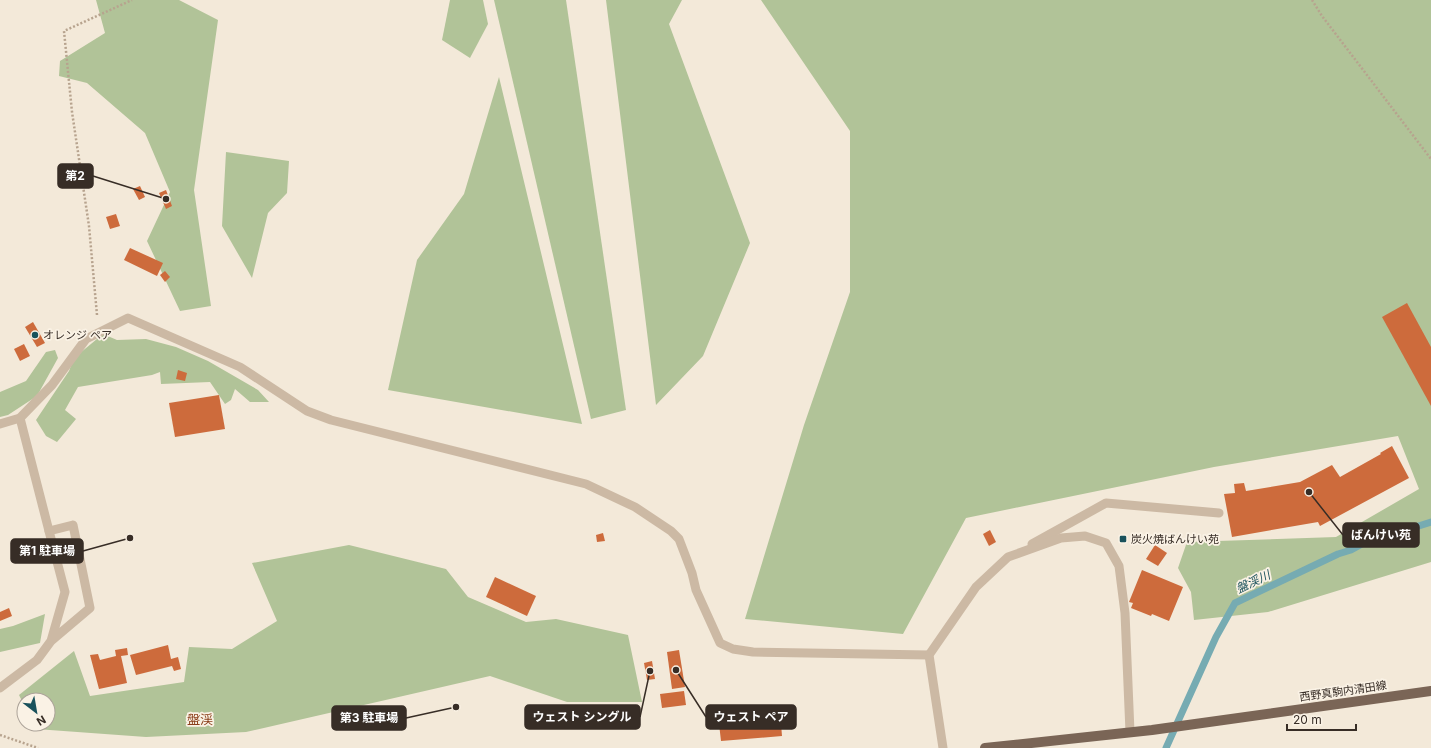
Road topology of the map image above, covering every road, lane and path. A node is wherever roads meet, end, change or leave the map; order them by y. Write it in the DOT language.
graph roads {
  1 [pos="132,0"];
  2 [pos="1312,0"];
  3 [pos="1431,159"];
  4 [pos="98,322"];
  5 [pos="20,418"];
  6 [pos="0,424"];
  7 [pos="1219,513"];
  8 [pos="49,531"];
  9 [pos="1008,557"];
  10 [pos="51,641"];
  11 [pos="929,655"];
  12 [pos="0,688"];
  13 [pos="1431,691"];
  14 [pos="1130,732"];
  15 [pos="0,735"];
  16 [pos="38,748"];
  17 [pos="943,748"];
  18 [pos="985,748"];
  1 -- 4 [label="path"];
  2 -- 3 [label="path"];
  5 -- 6 [label="lane"];
  5 -- 8 [label="lane"];
  5 -- 11 [label="lane"];
  7 -- 9 [label="lane"];
  8 -- 10 [label="lane"];
  8 -- 10 [label="lane"];
  9 -- 11 [label="lane"];
  9 -- 14 [label="lane"];
  10 -- 12 [label="lane"];
  11 -- 17 [label="lane"];
  13 -- 14 [label="main road, 西野真駒内清田線"];
  14 -- 18 [label="main road"];
  15 -- 16 [label="path"];
}
